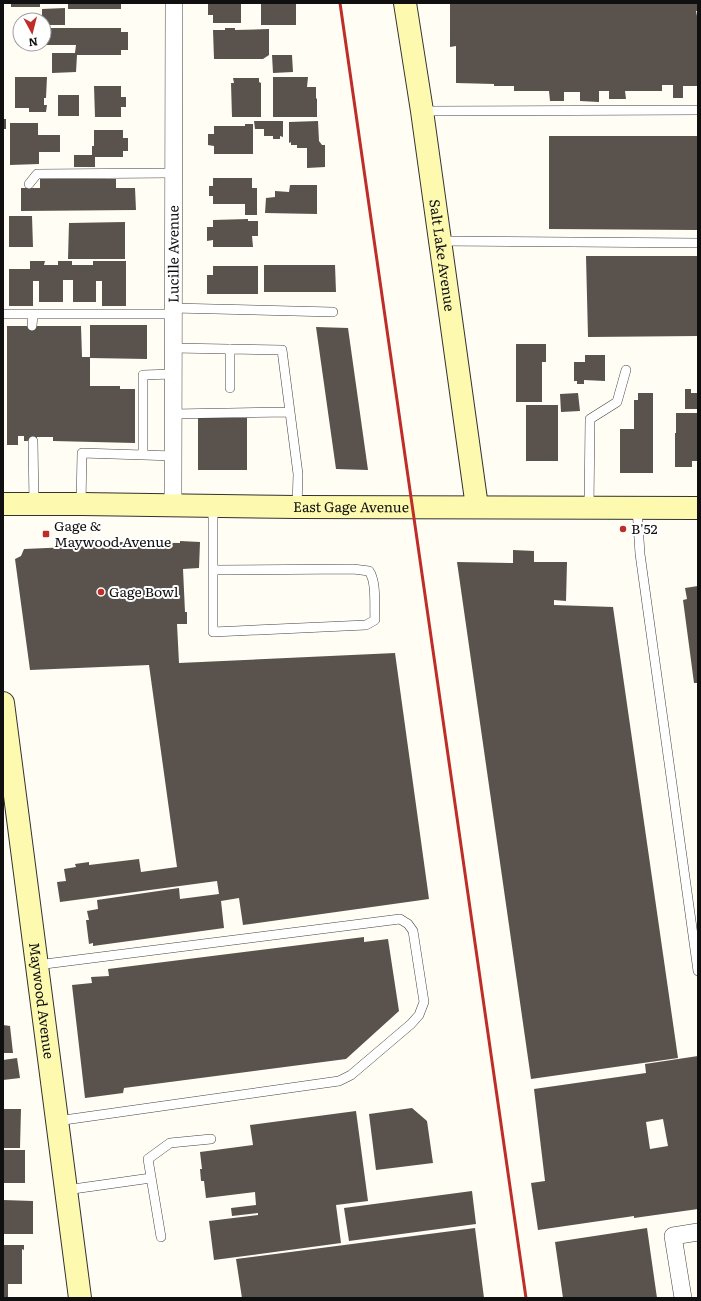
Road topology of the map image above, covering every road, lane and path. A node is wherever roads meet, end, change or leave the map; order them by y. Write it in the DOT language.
graph roads {
  1 [pos="174,3"];
  2 [pos="405,3"];
  3 [pos="698,110"];
  4 [pos="422,111"];
  5 [pos="174,173"];
  6 [pos="29,184"];
  7 [pos="440,241"];
  8 [pos="698,243"];
  9 [pos="173,311"];
  10 [pos="333,312"];
  11 [pos="3,314"];
  12 [pos="33,314"];
  13 [pos="32,326"];
  14 [pos="173,348"];
  15 [pos="230,349"];
  16 [pos="626,370"];
  17 [pos="173,374"];
  18 [pos="230,388"];
  19 [pos="290,412"];
  20 [pos="173,414"];
  21 [pos="33,441"];
  22 [pos="143,454"];
  23 [pos="174,456"];
  24 [pos="3,504"];
  25 [pos="34,504"];
  26 [pos="81,504"];
  27 [pos="173,505"];
  28 [pos="213,506"];
  29 [pos="297,507"];
  30 [pos="477,508"];
  31 [pos="589,508"];
  32 [pos="637,508"];
  33 [pos="698,508"];
  34 [pos="213,570"];
  35 [pos="3,703"];
  36 [pos="5,727"];
  37 [pos="7,766"];
  38 [pos="37,965"];
  39 [pos="698,972"];
  40 [pos="57,1121"];
  41 [pos="211,1139"];
  42 [pos="150,1178"];
  43 [pos="66,1190"];
  44 [pos="698,1232"];
  45 [pos="161,1237"];
  46 [pos="80,1298"];
  47 [pos="683,1298"];
  1 -- 5 [label="street, Lucille Avenue"];
  2 -- 4 [label="street, Salt Lake Avenue"];
  3 -- 4 [label="lane"];
  4 -- 7 [label="street, Salt Lake Avenue"];
  5 -- 6 [label="lane"];
  5 -- 9 [label="street, Lucille Avenue"];
  7 -- 8 [label="lane"];
  7 -- 30 [label="street, Salt Lake Avenue"];
  9 -- 10 [label="lane"];
  9 -- 12 [label="lane"];
  9 -- 14 [label="street, Lucille Avenue"];
  11 -- 12 [label="lane"];
  12 -- 13 [label="lane"];
  14 -- 15 [label="lane"];
  14 -- 17 [label="street, Lucille Avenue"];
  15 -- 18 [label="lane"];
  15 -- 19 [label="lane"];
  16 -- 31 [label="lane"];
  17 -- 20 [label="street, Lucille Avenue"];
  17 -- 22 [label="lane"];
  19 -- 20 [label="lane"];
  19 -- 29 [label="lane"];
  20 -- 23 [label="street, Lucille Avenue"];
  21 -- 25 [label="lane"];
  22 -- 23 [label="lane"];
  22 -- 26 [label="lane"];
  23 -- 27 [label="street, Lucille Avenue"];
  24 -- 25 [label="street, East Gage Avenue"];
  25 -- 26 [label="street, East Gage Avenue"];
  26 -- 27 [label="street, East Gage Avenue"];
  27 -- 28 [label="street, East Gage Avenue"];
  28 -- 29 [label="street, East Gage Avenue"];
  28 -- 34 [label="lane"];
  29 -- 30 [label="street, East Gage Avenue"];
  30 -- 31 [label="street, East Gage Avenue"];
  31 -- 32 [label="street, East Gage Avenue"];
  32 -- 33 [label="street, East Gage Avenue"];
  32 -- 39 [label="lane"];
  34 -- 34 [label="lane"];
  35 -- 36 [label="street, Maywood Avenue"];
  36 -- 37 [label="street, Maywood Avenue"];
  37 -- 38 [label="street, Maywood Avenue"];
  38 -- 40 [label="street, Maywood Avenue"];
  38 -- 40 [label="lane"];
  40 -- 43 [label="street, Maywood Avenue"];
  41 -- 42 [label="lane"];
  42 -- 43 [label="lane"];
  42 -- 45 [label="lane"];
  43 -- 46 [label="street, Maywood Avenue"];
  44 -- 47 [label="street"];
}
